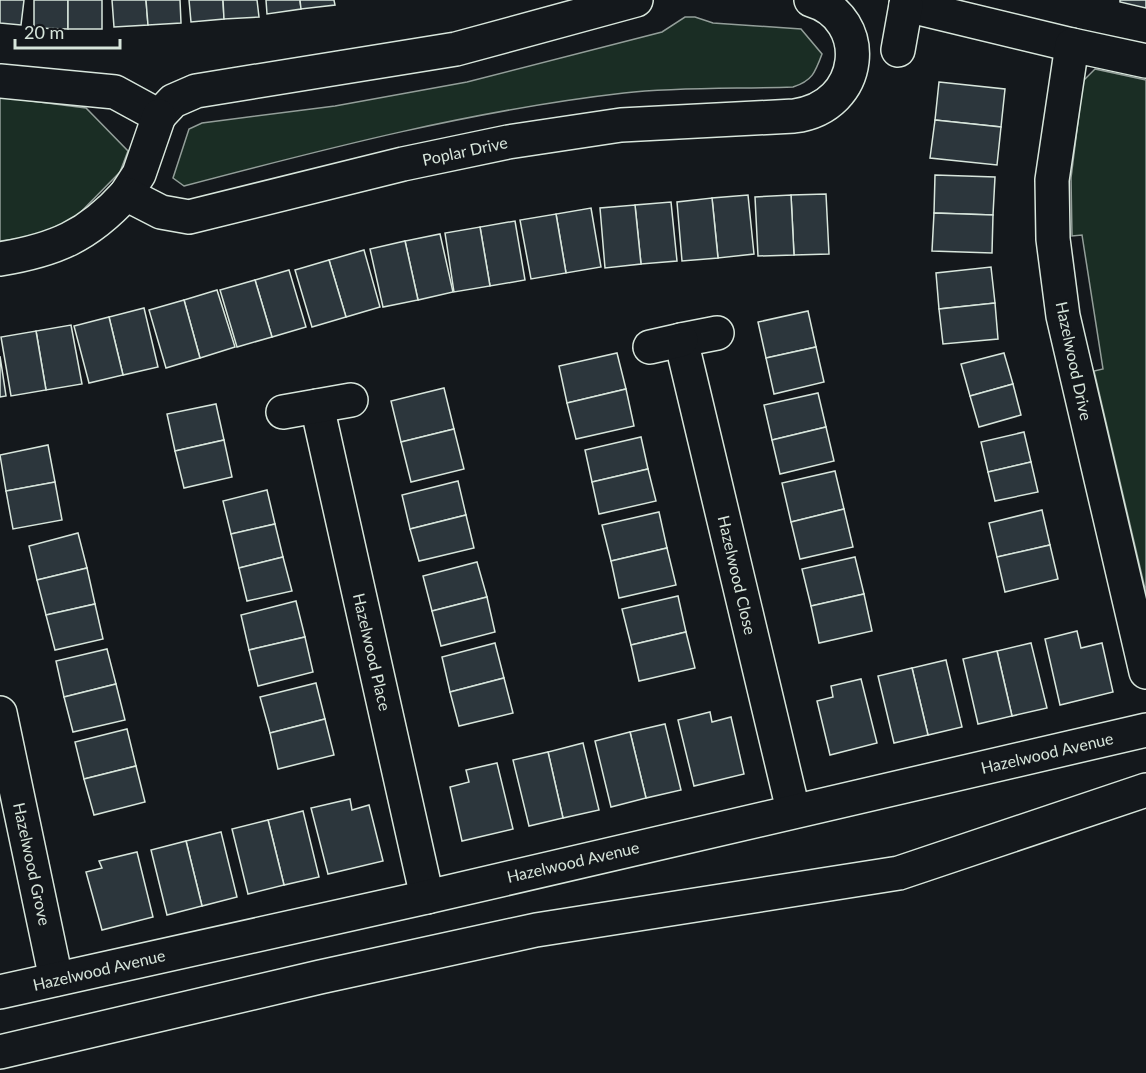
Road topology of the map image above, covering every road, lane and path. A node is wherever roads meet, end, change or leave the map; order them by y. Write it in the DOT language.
graph roads {
  1 [pos="636,0"];
  2 [pos="811,0"];
  3 [pos="907,3"];
  4 [pos="1072,45"];
  5 [pos="898,50"];
  6 [pos="1146,62"];
  7 [pos="0,81"];
  8 [pos="159,116"];
  9 [pos="126,194"];
  10 [pos="0,259"];
  11 [pos="717,333"];
  12 [pos="351,400"];
  13 [pos="317,406"];
  14 [pos="284,412"];
  15 [pos="1146,672"];
  16 [pos="0,713"];
  17 [pos="1146,730"];
  18 [pos="1146,790"];
  19 [pos="793,810"];
  20 [pos="427,897"];
  21 [pos="56,979"];
  22 [pos="0,992"];
  23 [pos="0,1052"];
  1 -- 8 [label="street"];
  2 -- 9 [label="street, Poplar Drive"];
  3 -- 4 [label="street"];
  3 -- 5 [label="street"];
  4 -- 6 [label="street"];
  4 -- 15 [label="street, Hazelwood Drive"];
  7 -- 8 [label="street"];
  8 -- 9 [label="street"];
  9 -- 10 [label="street"];
  11 -- 19 [label="street, Hazelwood Close"];
  12 -- 13 [label="street"];
  13 -- 14 [label="street"];
  13 -- 20 [label="street, Hazelwood Place"];
  16 -- 21 [label="street, Hazelwood Grove"];
  17 -- 19 [label="street, Hazelwood Avenue"];
  18 -- 23 [label="street"];
  19 -- 20 [label="street, Hazelwood Avenue"];
  20 -- 21 [label="street, Hazelwood Avenue"];
  21 -- 22 [label="street, Hazelwood Avenue"];
}
